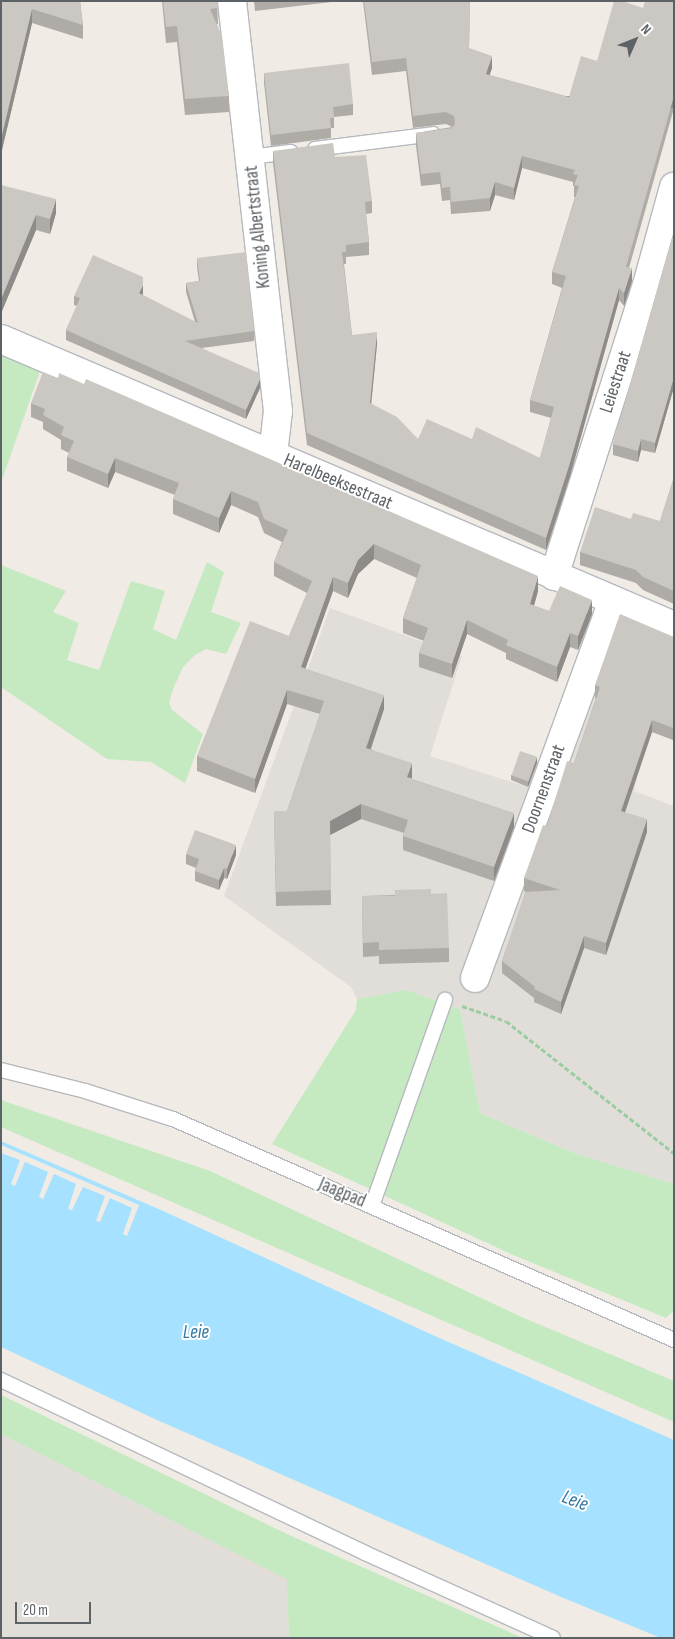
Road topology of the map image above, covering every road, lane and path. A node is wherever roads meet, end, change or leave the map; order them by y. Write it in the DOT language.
graph roads {
  1 [pos="232,1"];
  2 [pos="446,133"];
  3 [pos="250,157"];
  4 [pos="674,187"];
  5 [pos="1,340"];
  6 [pos="273,454"];
  7 [pos="554,576"];
  8 [pos="613,601"];
  9 [pos="674,626"];
  10 [pos="475,978"];
  11 [pos="445,1000"];
  12 [pos="1,1070"];
  13 [pos="674,1153"];
  14 [pos="372,1206"];
  15 [pos="674,1340"];
  16 [pos="1,1380"];
  17 [pos="553,1638"];
  1 -- 3 [label="street, Koning Albertstraat"];
  2 -- 3 [label="lane"];
  3 -- 6 [label="street, Koning Albertstraat"];
  4 -- 7 [label="street, Leiestraat"];
  5 -- 6 [label="street, Harelbeeksestraat"];
  6 -- 7 [label="street, Harelbeeksestraat"];
  7 -- 8 [label="street, Harelbeeksestraat"];
  8 -- 9 [label="street, Harelbeeksestraat"];
  8 -- 10 [label="street, Doornenstraat"];
  11 -- 13 [label="path"];
  11 -- 14 [label="lane"];
  12 -- 14 [label="lane, Jaagpad"];
  14 -- 15 [label="lane, Jaagpad"];
  16 -- 17 [label="lane"];
}
